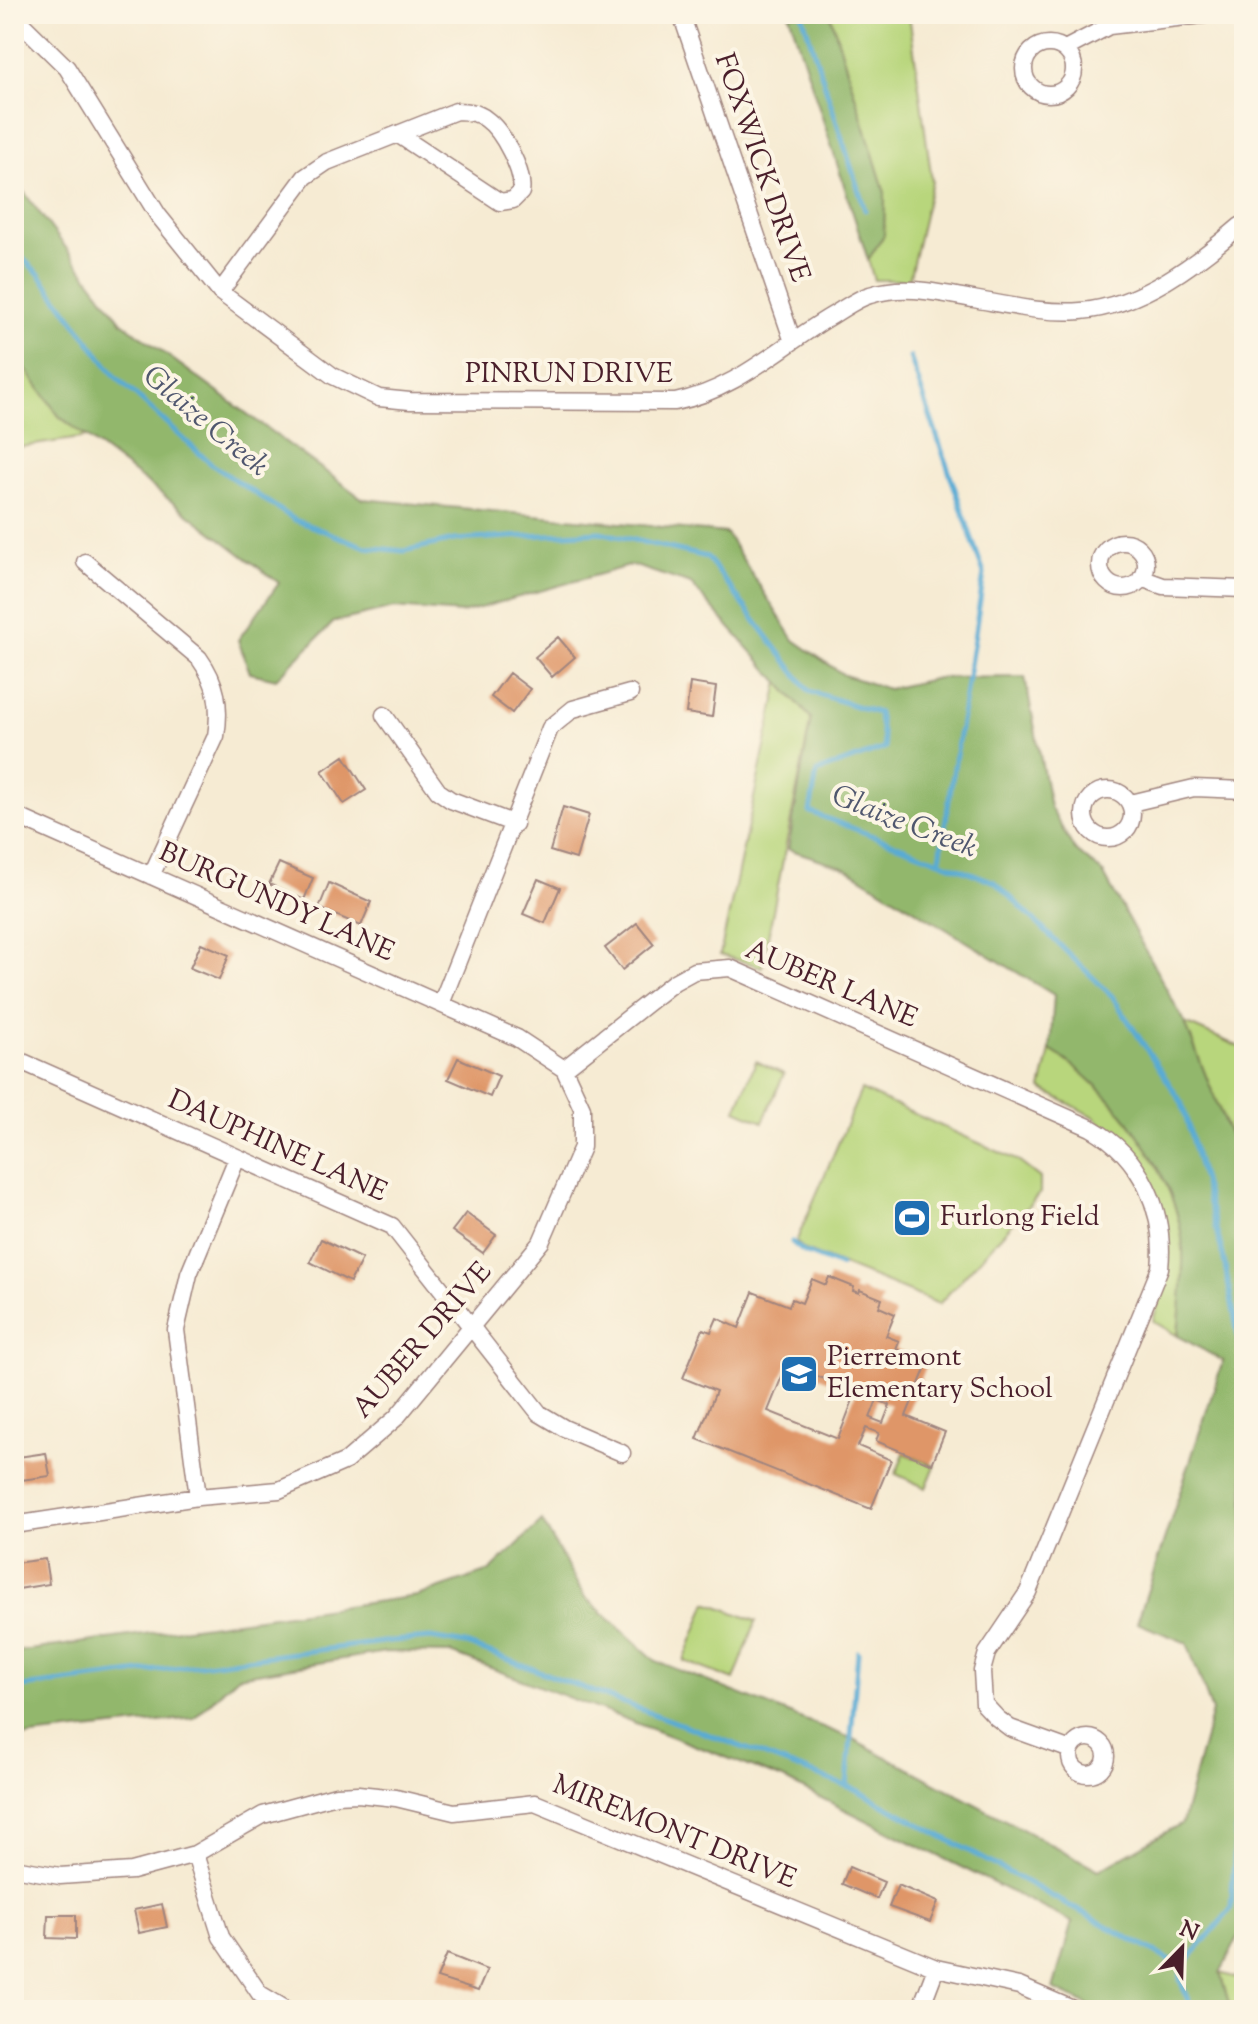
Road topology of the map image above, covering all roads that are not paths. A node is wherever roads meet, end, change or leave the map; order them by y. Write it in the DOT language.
graph roads {
  1 [pos="681,14"];
  2 [pos="1211,14"];
  3 [pos="14,16"];
  4 [pos="1065,49"];
  5 [pos="399,135"];
  6 [pos="1243,224"];
  7 [pos="220,292"];
  8 [pos="792,339"];
  9 [pos="85,562"];
  10 [pos="1141,578"];
  11 [pos="1244,589"];
  12 [pos="630,693"];
  13 [pos="384,715"];
  14 [pos="1244,790"];
  15 [pos="1131,803"];
  16 [pos="14,815"];
  17 [pos="515,824"];
  18 [pos="151,876"];
  19 [pos="441,1004"];
  20 [pos="14,1058"];
  21 [pos="564,1069"];
  22 [pos="237,1158"];
  23 [pos="474,1327"];
  24 [pos="622,1453"];
  25 [pos="198,1497"];
  26 [pos="14,1525"];
  27 [pos="1071,1750"];
  28 [pos="195,1854"];
  29 [pos="14,1868"];
  30 [pos="936,1968"];
  31 [pos="287,2010"];
  32 [pos="920,2010"];
  33 [pos="1075,2010"];
  1 -- 8 [label="street, FOXWICK DRIVE"];
  2 -- 4 [label="street"];
  3 -- 7 [label="street, PINRUN DRIVE"];
  5 -- 5 [label="street"];
  5 -- 7 [label="street"];
  6 -- 8 [label="street, PINRUN DRIVE"];
  7 -- 8 [label="street, PINRUN DRIVE"];
  9 -- 18 [label="street"];
  10 -- 11 [label="street"];
  12 -- 17 [label="street"];
  13 -- 17 [label="street"];
  14 -- 15 [label="street"];
  16 -- 18 [label="street, BURGUNDY LANE"];
  17 -- 19 [label="street"];
  18 -- 19 [label="street, BURGUNDY LANE"];
  19 -- 21 [label="street, BURGUNDY LANE"];
  20 -- 22 [label="street, DAUPHINE LANE"];
  21 -- 23 [label="street, AUBER DRIVE"];
  21 -- 27 [label="street, AUBER LANE"];
  22 -- 23 [label="street, DAUPHINE LANE"];
  22 -- 25 [label="street"];
  23 -- 24 [label="street, DAUPHINE LANE"];
  23 -- 25 [label="street, AUBER DRIVE"];
  25 -- 26 [label="street, AUBER DRIVE"];
  28 -- 29 [label="street, MIREMONT DRIVE"];
  28 -- 30 [label="street, MIREMONT DRIVE"];
  28 -- 31 [label="street"];
  30 -- 32 [label="street"];
  30 -- 33 [label="street, MIREMONT DRIVE"];
}
